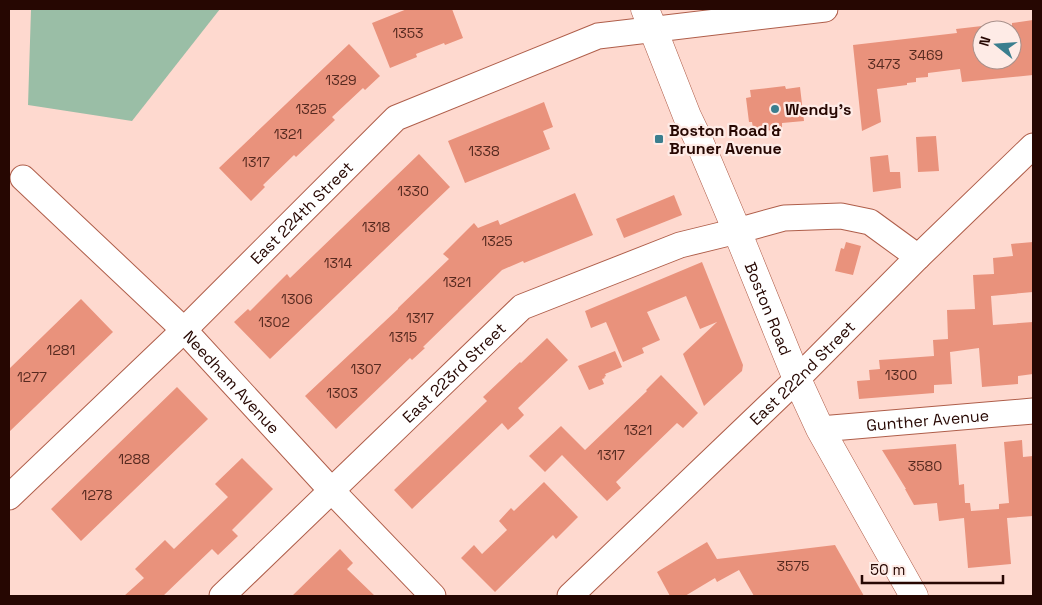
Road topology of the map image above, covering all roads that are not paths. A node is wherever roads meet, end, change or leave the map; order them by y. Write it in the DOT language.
graph roads {
  1 [pos="825,9"];
  2 [pos="649,19"];
  3 [pos="1031,151"];
  4 [pos="23,178"];
  5 [pos="737,231"];
  6 [pos="918,257"];
  7 [pos="184,330"];
  8 [pos="797,379"];
  9 [pos="1033,411"];
  10 [pos="820,429"];
  11 [pos="332,491"];
  12 [pos="9,497"];
  13 [pos="222,596"];
  14 [pos="433,596"];
  15 [pos="570,596"];
  16 [pos="914,596"];
  1 -- 2 [label="street, East 224th Street"];
  2 -- 5 [label="main road, Boston Road"];
  2 -- 7 [label="street, East 224th Street"];
  3 -- 6 [label="street, East 222nd Street"];
  4 -- 7 [label="street, Needham Avenue"];
  5 -- 6 [label="street, East 223rd Street"];
  5 -- 8 [label="main road, Boston Road"];
  5 -- 11 [label="street, East 223rd Street"];
  6 -- 8 [label="street, East 222nd Street"];
  7 -- 11 [label="street, Needham Avenue"];
  7 -- 12 [label="street, East 224th Street"];
  8 -- 10 [label="main road, Boston Road"];
  8 -- 15 [label="street, East 222nd Street"];
  9 -- 10 [label="street, Gunther Avenue"];
  10 -- 16 [label="main road, Boston Road"];
  11 -- 13 [label="street, East 223rd Street"];
  11 -- 14 [label="street, Needham Avenue"];
}
